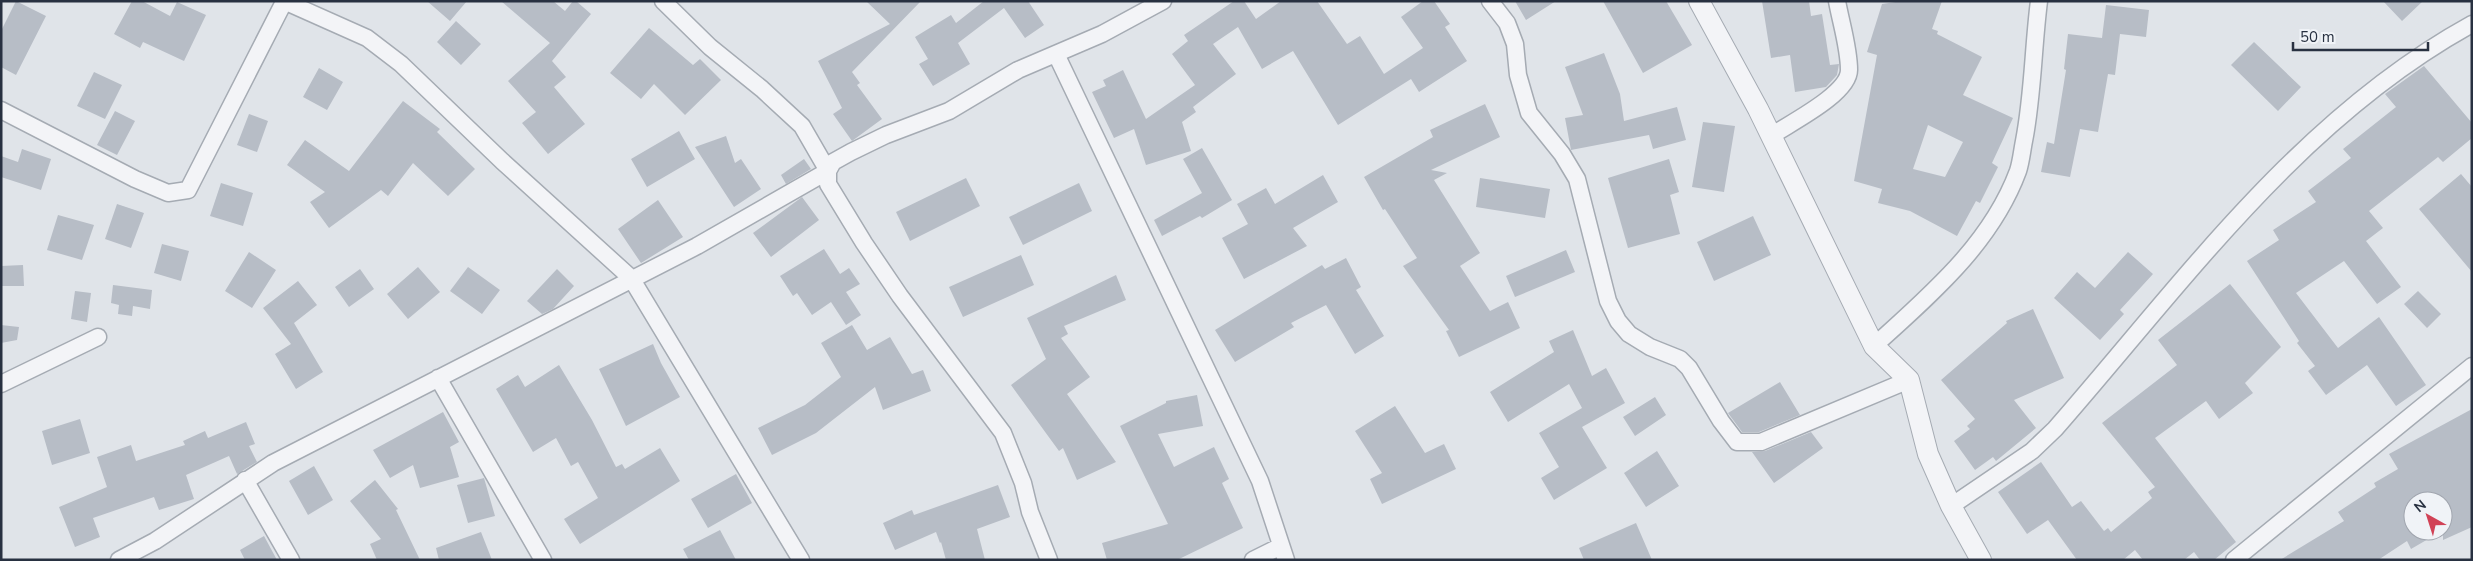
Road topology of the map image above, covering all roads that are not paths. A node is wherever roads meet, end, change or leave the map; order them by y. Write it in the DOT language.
graph roads {
  1 [pos="284,1"];
  2 [pos="662,1"];
  3 [pos="1163,1"];
  4 [pos="1490,1"];
  5 [pos="1699,1"];
  6 [pos="1837,1"];
  7 [pos="2039,1"];
  8 [pos="2472,24"];
  9 [pos="1056,54"];
  10 [pos="1,110"];
  11 [pos="1771,136"];
  12 [pos="828,171"];
  13 [pos="631,278"];
  14 [pos="98,337"];
  15 [pos="1874,346"];
  16 [pos="2472,366"];
  17 [pos="438,378"];
  18 [pos="1909,380"];
  19 [pos="1,384"];
  20 [pos="245,480"];
  21 [pos="1951,506"];
  22 [pos="1284,553"];
  23 [pos="119,560"];
  24 [pos="291,560"];
  25 [pos="543,560"];
  26 [pos="800,560"];
  27 [pos="1049,560"];
  28 [pos="1253,560"];
  29 [pos="1980,560"];
  30 [pos="2234,560"];
  1 -- 10 [label="street"];
  1 -- 13 [label="street"];
  2 -- 12 [label="street"];
  3 -- 9 [label="street"];
  4 -- 18 [label="street"];
  5 -- 11 [label="street"];
  6 -- 11 [label="street"];
  7 -- 15 [label="street"];
  8 -- 21 [label="street"];
  9 -- 12 [label="street"];
  9 -- 22 [label="street"];
  11 -- 15 [label="street"];
  12 -- 13 [label="street"];
  12 -- 27 [label="street"];
  13 -- 17 [label="street"];
  13 -- 26 [label="street"];
  14 -- 19 [label="street"];
  15 -- 18 [label="street"];
  16 -- 30 [label="street"];
  17 -- 20 [label="street"];
  17 -- 25 [label="street"];
  18 -- 21 [label="street"];
  20 -- 23 [label="street"];
  20 -- 24 [label="street"];
  21 -- 29 [label="street"];
  22 -- 28 [label="street"];
}
